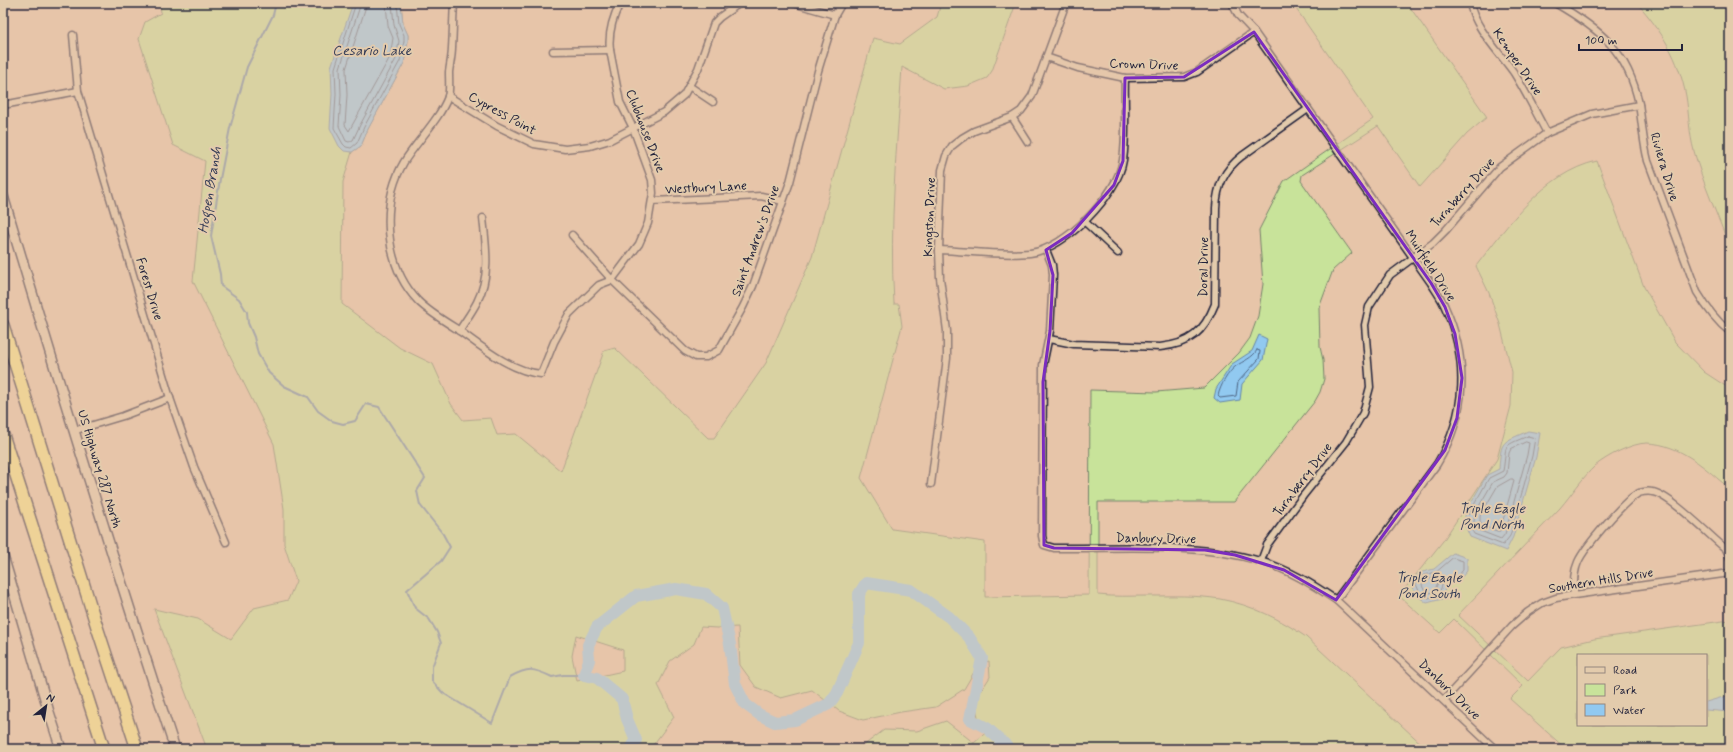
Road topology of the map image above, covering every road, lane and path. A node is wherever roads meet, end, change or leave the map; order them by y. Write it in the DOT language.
graph roads {
  1 [pos="454,3"];
  2 [pos="620,3"];
  3 [pos="740,3"];
  4 [pos="793,3"];
  5 [pos="842,3"];
  6 [pos="1066,3"];
  7 [pos="1232,3"];
  8 [pos="1470,3"];
  9 [pos="1555,3"];
  10 [pos="835,15"];
  11 [pos="1254,32"];
  12 [pos="73,35"];
  13 [pos="610,50"];
  14 [pos="553,51"];
  15 [pos="1046,57"];
  16 [pos="1125,78"];
  17 [pos="689,86"];
  18 [pos="78,91"];
  19 [pos="448,96"];
  20 [pos="713,102"];
  21 [pos="1639,105"];
  22 [pos="3,106"];
  23 [pos="1308,109"];
  24 [pos="1012,116"];
  25 [pos="633,128"];
  26 [pos="1547,133"];
  27 [pos="1028,142"];
  28 [pos="3,196"];
  29 [pos="653,201"];
  30 [pos="783,201"];
  31 [pos="483,218"];
  32 [pos="1084,221"];
  33 [pos="572,235"];
  34 [pos="939,250"];
  35 [pos="1046,250"];
  36 [pos="1118,253"];
  37 [pos="1413,258"];
  38 [pos="612,280"];
  39 [pos="3,325"];
  40 [pos="458,331"];
  41 [pos="1730,332"];
  42 [pos="1049,339"];
  43 [pos="170,398"];
  44 [pos="73,431"];
  45 [pos="3,435"];
  46 [pos="931,484"];
  47 [pos="226,542"];
  48 [pos="3,556"];
  49 [pos="1730,558"];
  50 [pos="1261,561"];
  51 [pos="1730,573"];
  52 [pos="1574,595"];
  53 [pos="1336,600"];
  54 [pos="1444,700"];
  55 [pos="61,749"];
  56 [pos="104,749"];
  57 [pos="137,749"];
  58 [pos="175,749"];
  59 [pos="1495,749"];
  1 -- 19 [label="street"];
  2 -- 13 [label="street, Clubhouse Drive"];
  3 -- 17 [label="street, Cypress Point"];
  4 -- 10 [label="street"];
  5 -- 10 [label="street, Saint Andrew's Drive"];
  6 -- 15 [label="street, Kingston Drive"];
  7 -- 11 [label="street, Muirfield Drive"];
  8 -- 26 [label="street, Kemper Drive"];
  9 -- 21 [label="street, Riviera Drive"];
  10 -- 30 [label="street, Saint Andrew's Drive"];
  11 -- 16 [label="street, Crown Drive"];
  11 -- 23 [label="street, Muirfield Drive"];
  12 -- 18 [label="street, Forest Drive"];
  13 -- 14 [label="street"];
  13 -- 25 [label="street, Clubhouse Drive"];
  15 -- 16 [label="street, Crown Drive"];
  15 -- 24 [label="street, Kingston Drive"];
  16 -- 32 [label="street"];
  17 -- 20 [label="street"];
  17 -- 25 [label="street, Cypress Point"];
  18 -- 22 [label="street"];
  18 -- 43 [label="street, Forest Drive"];
  19 -- 25 [label="street, Cypress Point"];
  19 -- 40 [label="street"];
  21 -- 26 [label="street, Turnberry Drive"];
  21 -- 41 [label="street, Riviera Drive"];
  23 -- 37 [label="street, Muirfield Drive"];
  23 -- 42 [label="street, Doral Drive"];
  24 -- 27 [label="street"];
  24 -- 34 [label="street, Kingston Drive"];
  25 -- 29 [label="street, Clubhouse Drive"];
  26 -- 37 [label="street, Turnberry Drive"];
  28 -- 44 [label="main road, US Highway 287 North"];
  29 -- 30 [label="street, Westbury Lane"];
  29 -- 38 [label="street, Clubhouse Drive"];
  30 -- 38 [label="street, Saint Andrew's Drive"];
  31 -- 40 [label="street"];
  32 -- 35 [label="street"];
  32 -- 36 [label="street"];
  33 -- 38 [label="street, Saint Andrew's Drive"];
  34 -- 35 [label="street"];
  34 -- 46 [label="street, Kingston Drive"];
  35 -- 42 [label="street, Danbury Drive"];
  37 -- 50 [label="street, Turnberry Drive"];
  37 -- 53 [label="street, Muirfield Drive"];
  38 -- 40 [label="street, Clubhouse Drive"];
  39 -- 57 [label="highway"];
  42 -- 50 [label="street, Danbury Drive"];
  43 -- 44 [label="street"];
  43 -- 47 [label="street, Forest Drive"];
  44 -- 58 [label="main road, US Highway 287 North"];
  45 -- 56 [label="highway"];
  48 -- 55 [label="main road"];
  49 -- 52 [label="street"];
  50 -- 53 [label="street, Danbury Drive"];
  51 -- 52 [label="street, Southern Hills Drive"];
  52 -- 54 [label="street, Southern Hills Drive"];
  53 -- 54 [label="street, Danbury Drive"];
  54 -- 59 [label="street, Danbury Drive"];
}
